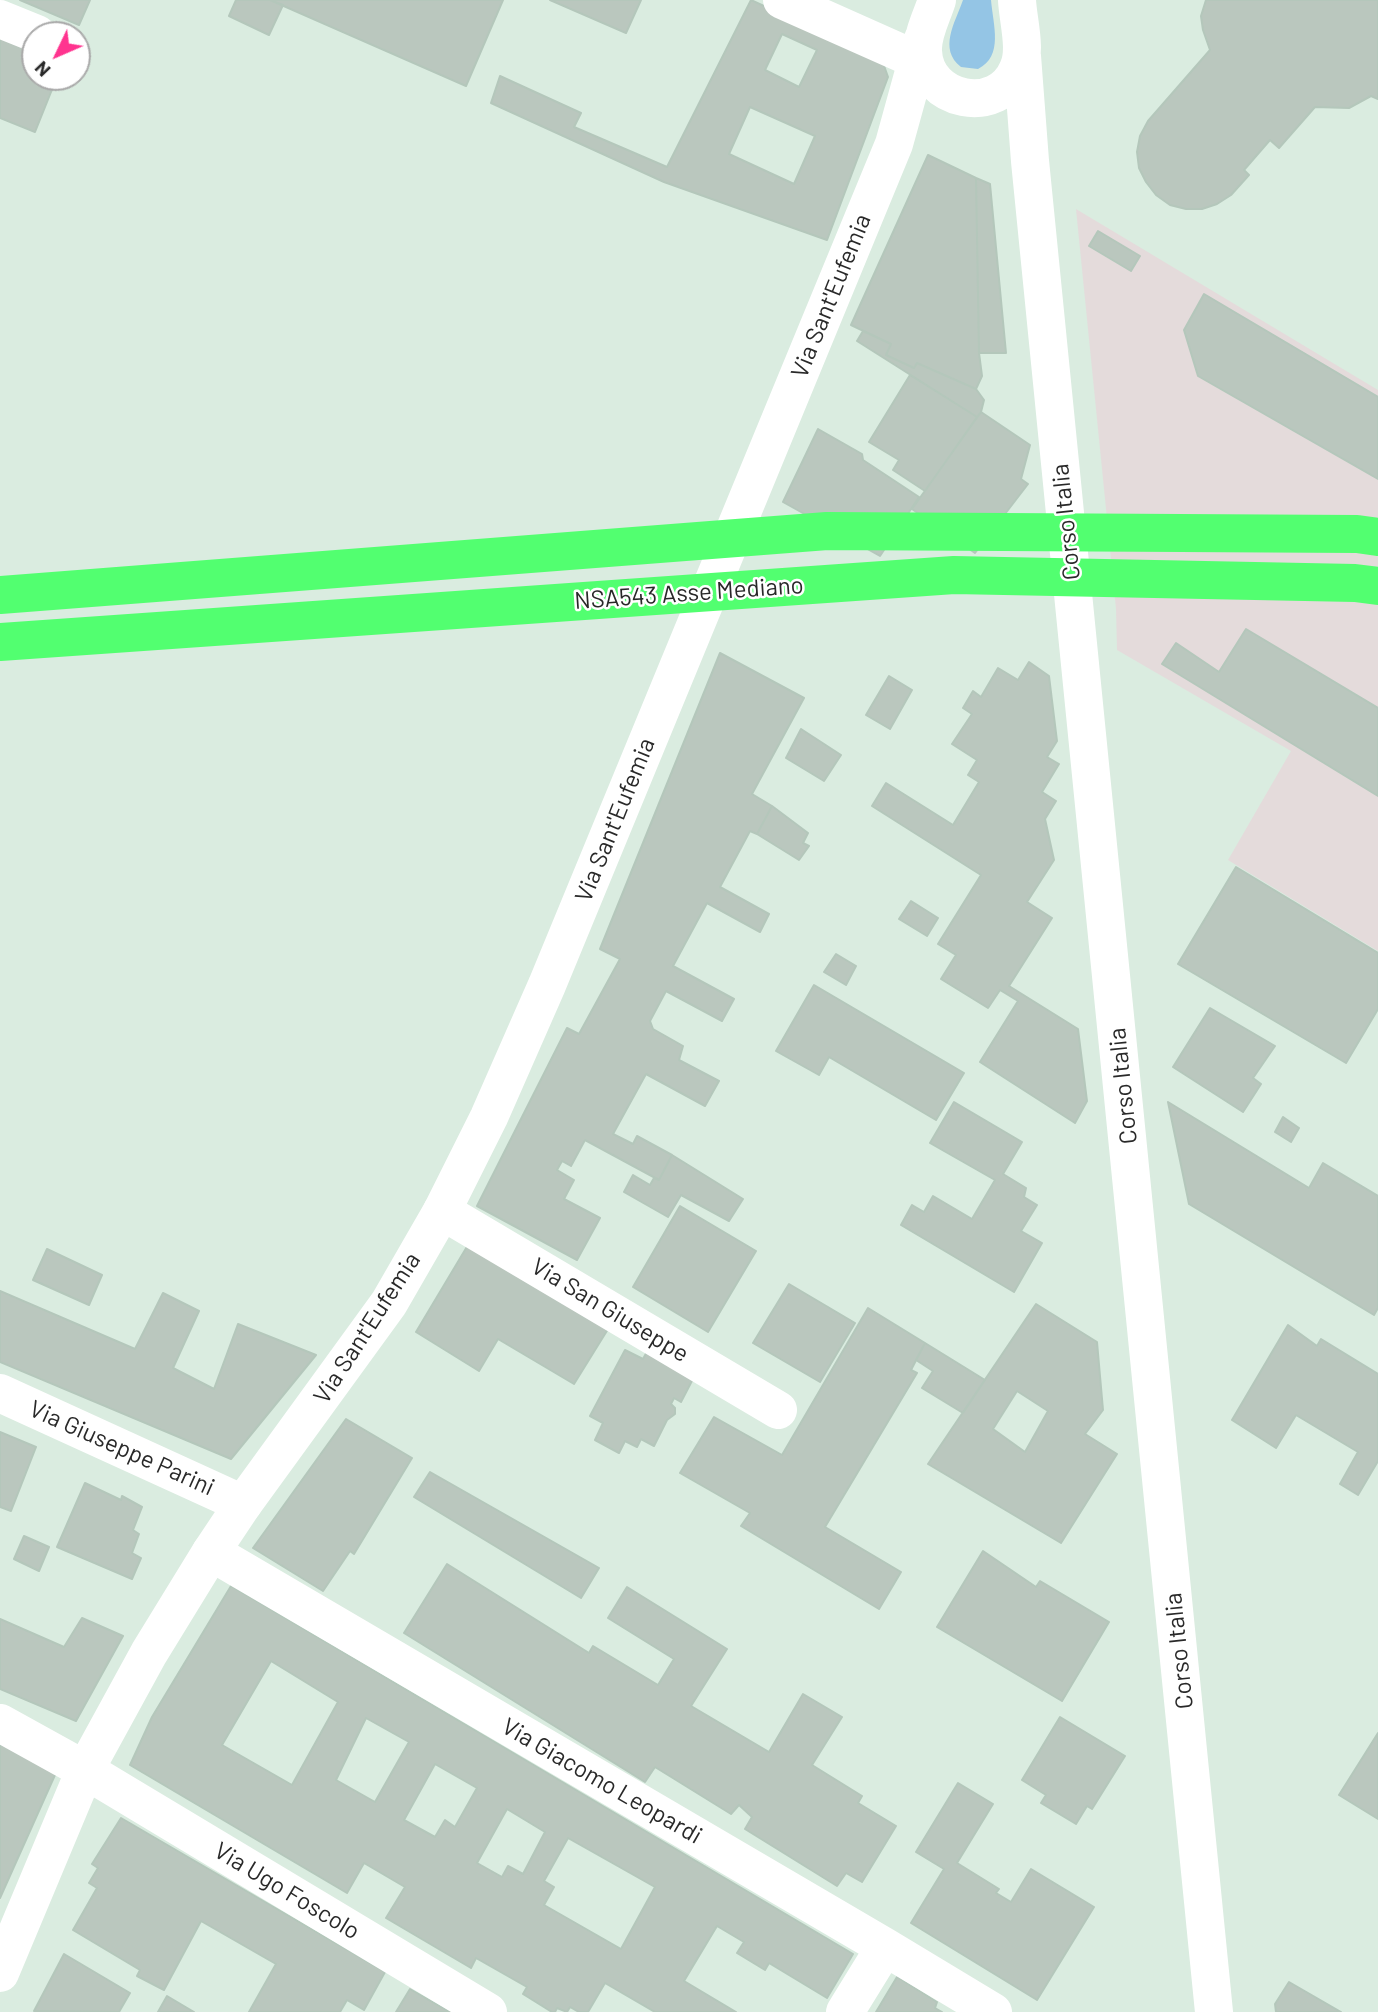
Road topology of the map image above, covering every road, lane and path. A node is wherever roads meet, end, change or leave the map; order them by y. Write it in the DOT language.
graph roads {
  1 [pos="782,0"];
  2 [pos="937,0"];
  3 [pos="1017,0"];
  4 [pos="0,19"];
  5 [pos="21,28"];
  6 [pos="920,50"];
  7 [pos="1022,56"];
  8 [pos="972,99"];
  9 [pos="894,144"];
  10 [pos="1030,161"];
  11 [pos="1378,537"];
  12 [pos="1378,586"];
  13 [pos="0,594"];
  14 [pos="0,642"];
  15 [pos="442,1211"];
  16 [pos="0,1393"];
  17 [pos="778,1410"];
  18 [pos="243,1504"];
  19 [pos="211,1552"];
  20 [pos="0,1723"];
  21 [pos="85,1770"];
  22 [pos="886,1947"];
  23 [pos="0,1973"];
  24 [pos="488,2012"];
  25 [pos="845,2012"];
  26 [pos="993,2012"];
  27 [pos="1214,2012"];
  1 -- 6 [label="street"];
  2 -- 6 [label="street"];
  3 -- 7 [label="street, Corso Italia"];
  4 -- 5 [label="street"];
  6 -- 8 [label="street"];
  6 -- 9 [label="street, Via Sant'Eufemia"];
  7 -- 8 [label="street"];
  7 -- 10 [label="street, Corso Italia"];
  8 -- 9 [label="street"];
  8 -- 10 [label="street"];
  9 -- 15 [label="street, Via Sant'Eufemia"];
  10 -- 27 [label="street, Corso Italia"];
  11 -- 13 [label="highway, NSA543 Asse Mediano"];
  12 -- 14 [label="highway, NSA543 Asse Mediano"];
  15 -- 17 [label="street, Via San Giuseppe"];
  15 -- 18 [label="street, Via Sant'Eufemia"];
  16 -- 18 [label="street, Via Giuseppe Parini"];
  18 -- 19 [label="street, Via Sant'Eufemia"];
  19 -- 21 [label="street, Via Sant'Eufemia"];
  19 -- 22 [label="street, Via Giacomo Leopardi"];
  20 -- 21 [label="street, Via Ugo Foscolo"];
  21 -- 23 [label="street, Via Sant'Eufemia"];
  21 -- 24 [label="street, Via Ugo Foscolo"];
  22 -- 25 [label="street"];
  22 -- 26 [label="street, Via Giacomo Leopardi"];
}
